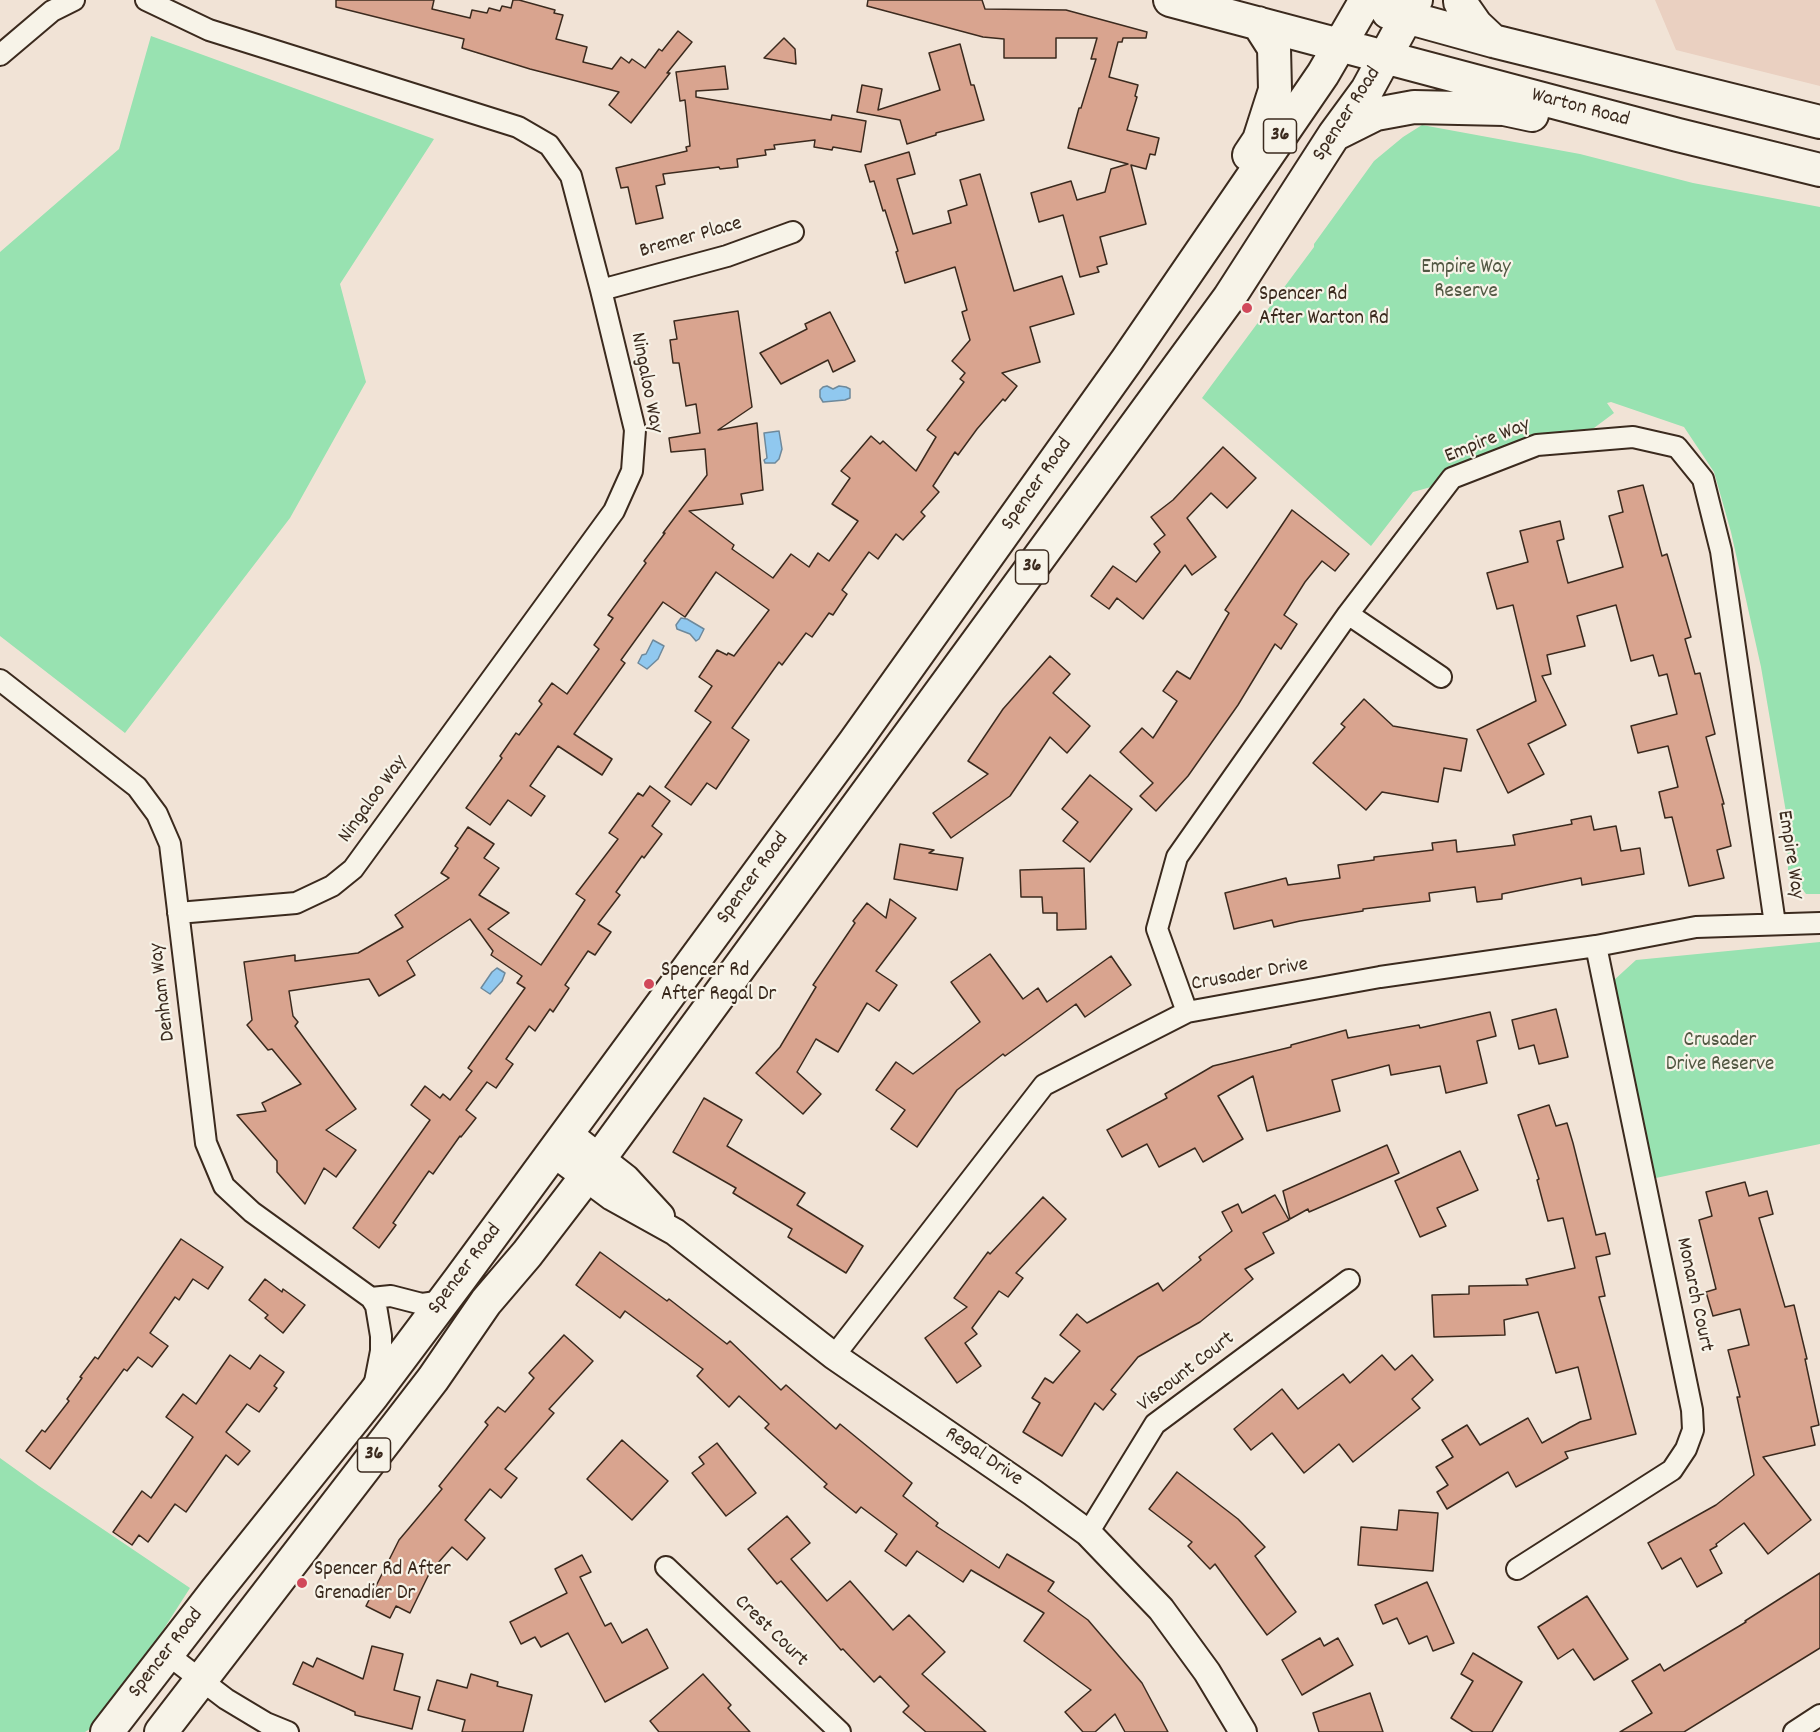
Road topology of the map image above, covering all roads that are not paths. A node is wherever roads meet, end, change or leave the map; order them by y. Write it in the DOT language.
graph roads {
  1 [pos="74,0"];
  2 [pos="146,0"];
  3 [pos="1170,0"];
  4 [pos="1460,0"];
  5 [pos="1357,2"];
  6 [pos="1412,9"];
  7 [pos="1258,23"];
  8 [pos="1493,41"];
  9 [pos="1340,45"];
  10 [pos="0,56"];
  11 [pos="1385,58"];
  12 [pos="1820,122"];
  13 [pos="1334,135"];
  14 [pos="1678,135"];
  15 [pos="1820,170"];
  16 [pos="1218,226"];
  17 [pos="793,232"];
  18 [pos="601,290"];
  19 [pos="1130,432"];
  20 [pos="1022,508"];
  21 [pos="1348,614"];
  22 [pos="1441,677"];
  23 [pos="0,680"];
  24 [pos="178,913"];
  25 [pos="1820,922"];
  26 [pos="1776,924"];
  27 [pos="1596,946"];
  28 [pos="721,993"];
  29 [pos="1187,1012"];
  30 [pos="620,1060"];
  31 [pos="560,1142"];
  32 [pos="593,1168"];
  33 [pos="1349,1280"];
  34 [pos="371,1298"];
  35 [pos="444,1301"];
  36 [pos="834,1356"];
  37 [pos="433,1379"];
  38 [pos="373,1395"];
  39 [pos="263,1532"];
  40 [pos="1088,1533"];
  41 [pos="666,1567"];
  42 [pos="1517,1569"];
  43 [pos="167,1654"];
  44 [pos="201,1682"];
  45 [pos="1820,1715"];
  46 [pos="107,1732"];
  47 [pos="161,1732"];
  48 [pos="288,1732"];
  49 [pos="840,1732"];
  50 [pos="1243,1732"];
  51 [pos="1794,1732"];
  1 -- 10 [label="street"];
  2 -- 18 [label="street, Ningaloo Way"];
  3 -- 7 [label="main road, Warton Road"];
  4 -- 8 [label="main road"];
  5 -- 6 [label="main road"];
  5 -- 9 [label="main road, Spencer Road / 36"];
  6 -- 8 [label="main road"];
  6 -- 11 [label="main road, Spencer Road / 36"];
  7 -- 9 [label="main road, Warton Road"];
  7 -- 16 [label="main road"];
  8 -- 12 [label="main road"];
  9 -- 11 [label="main road, Warton Road"];
  9 -- 16 [label="main road, Spencer Road / 36"];
  11 -- 13 [label="main road, Spencer Road / 36"];
  11 -- 14 [label="main road, Warton Road"];
  13 -- 14 [label="main road"];
  13 -- 19 [label="main road, Spencer Road / 36"];
  14 -- 15 [label="main road, Warton Road"];
  16 -- 20 [label="main road, Spencer Road / 36"];
  17 -- 18 [label="street, Bremer Place"];
  18 -- 24 [label="street, Ningaloo Way"];
  19 -- 20 [label="main road"];
  19 -- 28 [label="main road, Spencer Road / 36"];
  20 -- 30 [label="main road, Spencer Road / 36"];
  21 -- 22 [label="street"];
  21 -- 26 [label="street, Empire Way"];
  21 -- 29 [label="street, Empire Way"];
  23 -- 24 [label="street, Denham Way"];
  24 -- 34 [label="street, Denham Way"];
  25 -- 26 [label="street, Crusader Drive"];
  26 -- 27 [label="street, Crusader Drive"];
  27 -- 29 [label="street, Crusader Drive"];
  27 -- 42 [label="street, Monarch Court"];
  28 -- 30 [label="main road"];
  28 -- 32 [label="main road, Spencer Road / 36"];
  29 -- 36 [label="street, Crusader Drive"];
  30 -- 31 [label="main road, Spencer Road / 36"];
  31 -- 32 [label="street, Regal Drive"];
  31 -- 35 [label="main road, Spencer Road / 36"];
  32 -- 36 [label="street, Regal Drive"];
  32 -- 37 [label="main road, Spencer Road / 36"];
  33 -- 40 [label="street, Viscount Court"];
  34 -- 35 [label="street"];
  34 -- 38 [label="street"];
  35 -- 38 [label="main road, Spencer Road / 36"];
  36 -- 40 [label="street, Regal Drive"];
  37 -- 39 [label="main road"];
  37 -- 44 [label="main road, Spencer Road / 36"];
  38 -- 39 [label="main road, Spencer Road / 36"];
  39 -- 43 [label="main road, Spencer Road / 36"];
  40 -- 50 [label="street, Regal Drive"];
  41 -- 49 [label="street, Crest Court"];
  43 -- 44 [label="street"];
  43 -- 46 [label="main road, Spencer Road / 36"];
  44 -- 47 [label="main road, Spencer Road / 36"];
  44 -- 48 [label="street"];
  45 -- 51 [label="street"];
}
